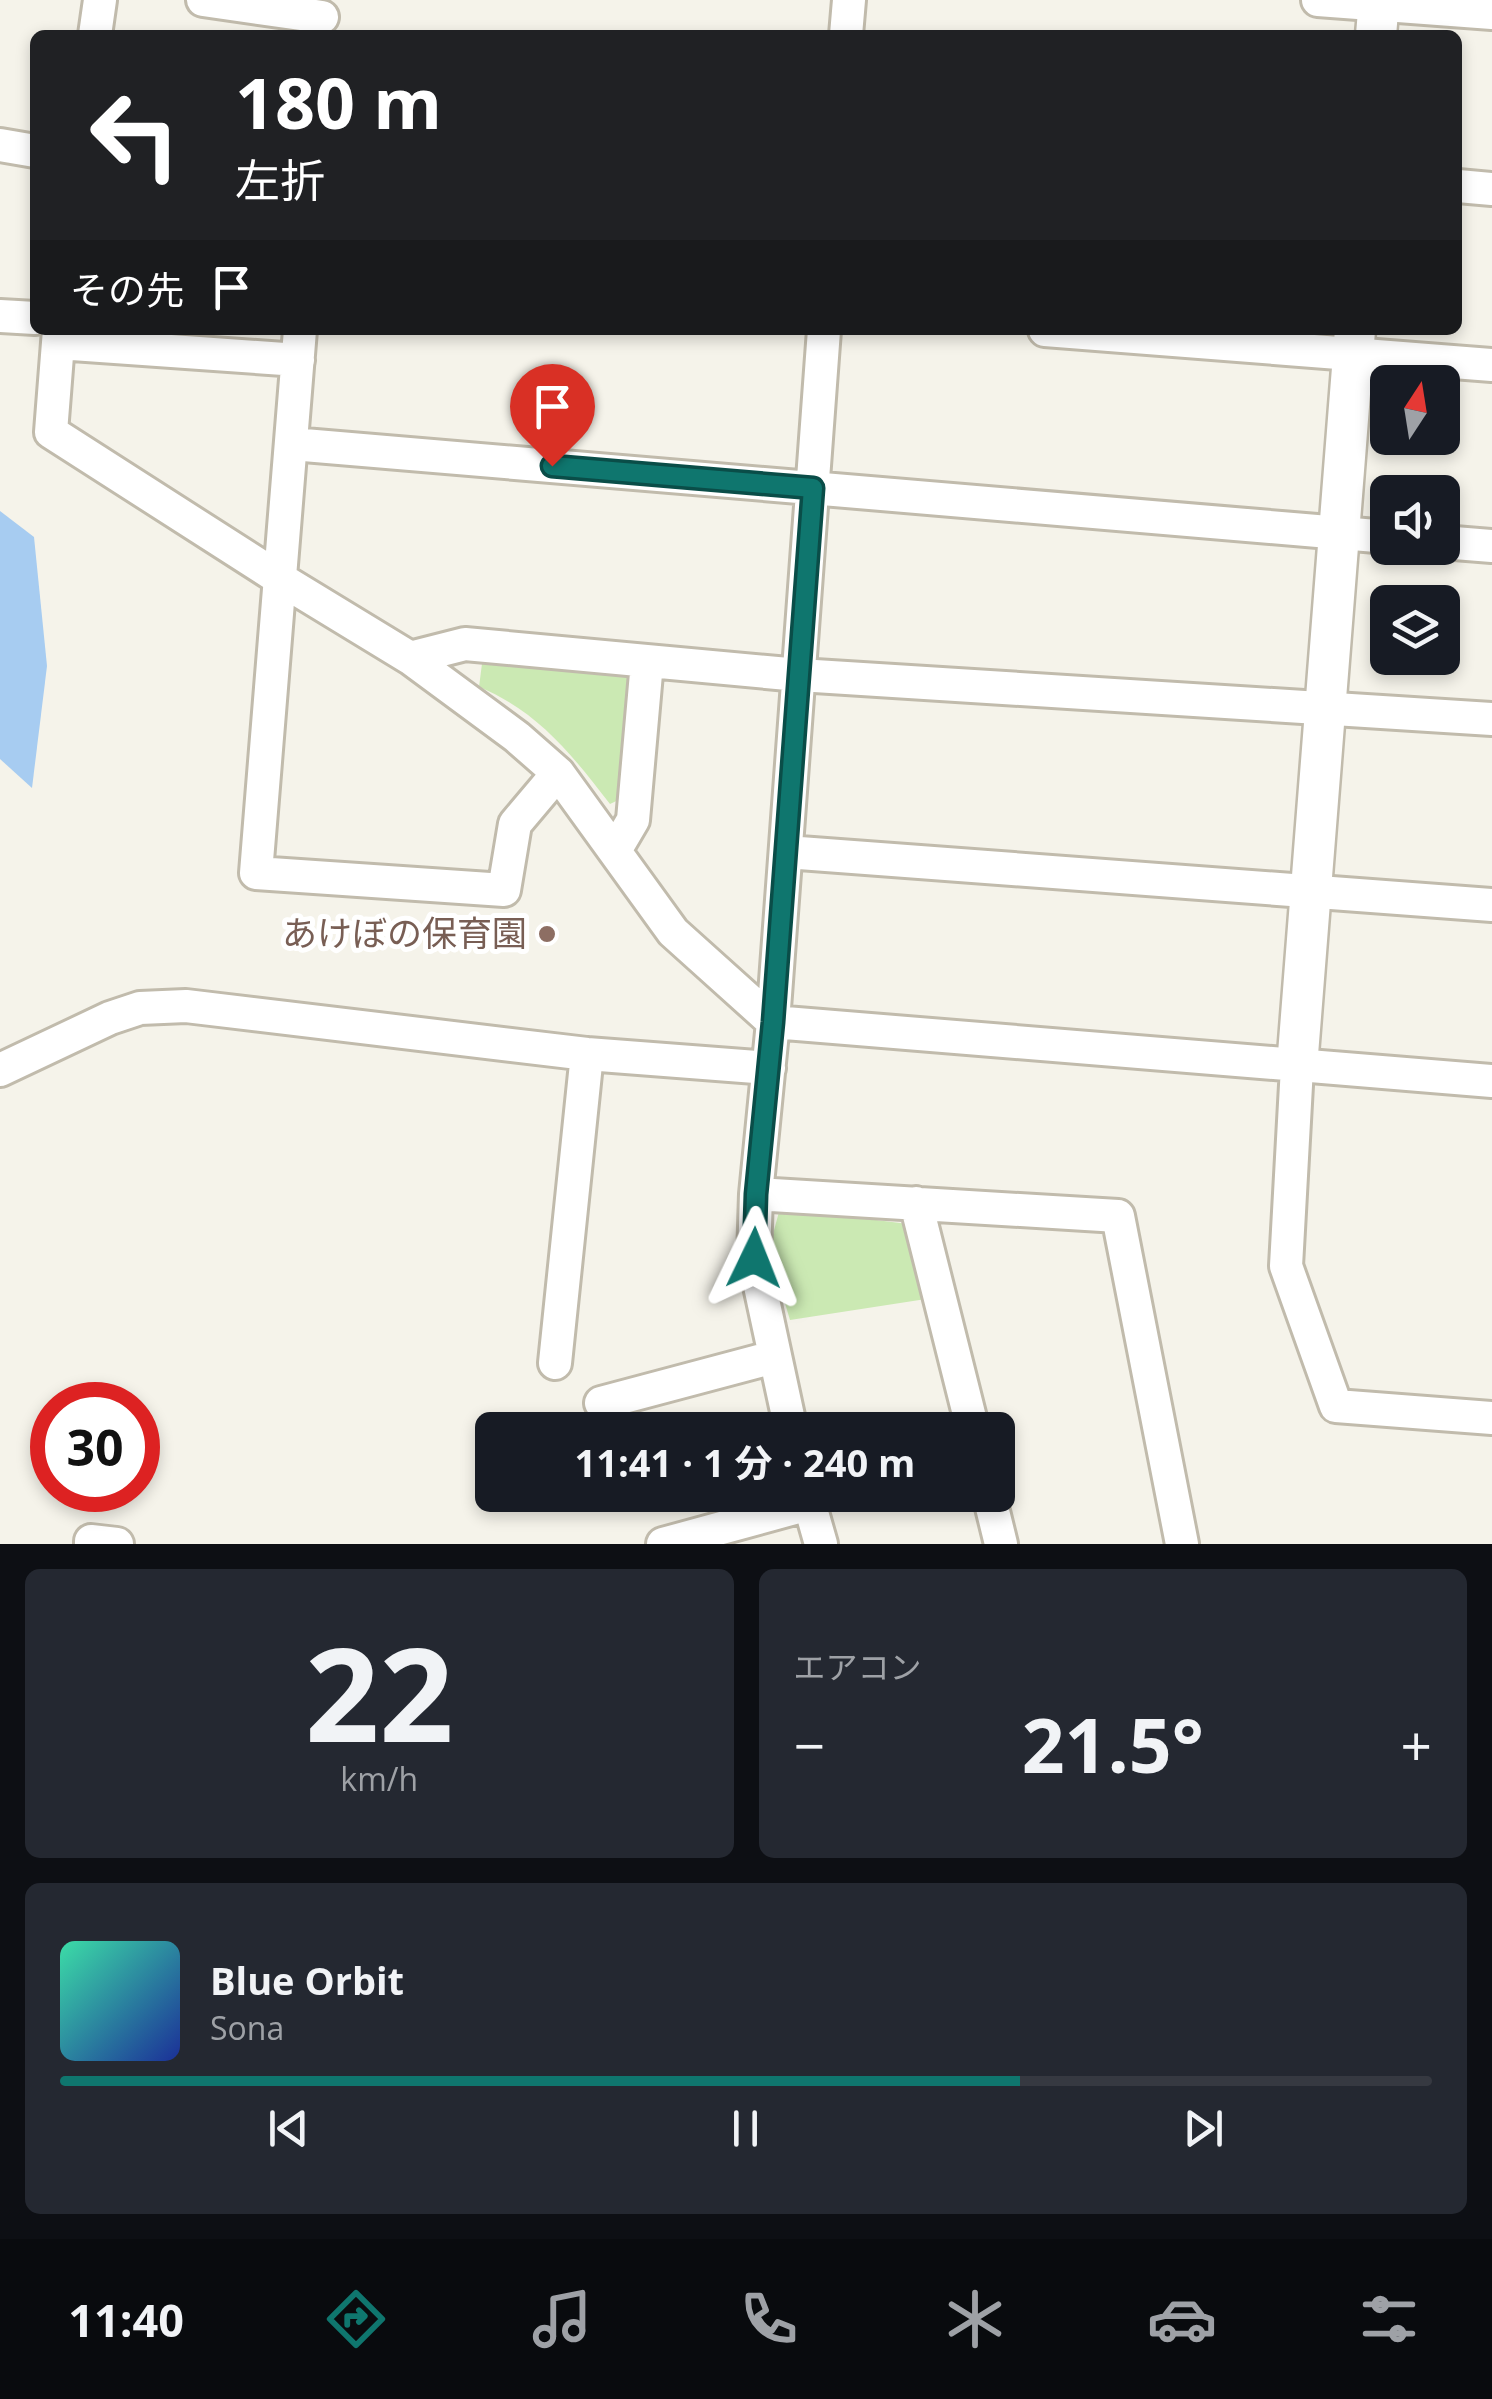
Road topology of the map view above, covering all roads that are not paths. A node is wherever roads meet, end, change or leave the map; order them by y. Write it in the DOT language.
graph roads {
  1 [pos="100,0"];
  2 [pos="209,0"];
  3 [pos="849,0"];
  4 [pos="1318,0"];
  5 [pos="1378,13"];
  6 [pos="1492,13"];
  7 [pos="322,18"];
  8 [pos="95,30"];
  9 [pos="846,30"];
  10 [pos="0,146"];
  11 [pos="30,150"];
  12 [pos="1462,186"];
  13 [pos="1492,189"];
  14 [pos="0,316"];
  15 [pos="30,318"];
  16 [pos="824,335"];
  17 [pos="1174,335"];
  18 [pos="58,336"];
  19 [pos="1354,342"];
  20 [pos="299,345"];
  21 [pos="1492,365"];
  22 [pos="292,444"];
  23 [pos="813,488"];
  24 [pos="1339,534"];
  25 [pos="1370,537"];
  26 [pos="1460,543"];
  27 [pos="1492,546"];
  28 [pos="282,580"];
  29 [pos="410,658"];
  30 [pos="648,662"];
  31 [pos="799,675"];
  32 [pos="1324,706"];
  33 [pos="1492,720"];
  34 [pos="558,773"];
  35 [pos="616,849"];
  36 [pos="786,852"];
  37 [pos="1309,891"];
  38 [pos="1492,905"];
  39 [pos="773,1022"];
  40 [pos="587,1054"];
  41 [pos="1296,1067"];
  42 [pos="769,1068"];
  43 [pos="0,1070"];
  44 [pos="1492,1081"];
  45 [pos="756,1194"];
  46 [pos="916,1203"];
  47 [pos="774,1357"];
  48 [pos="555,1363"];
  49 [pos="601,1403"];
  50 [pos="788,1412"];
  51 [pos="968,1412"];
  52 [pos="1492,1418"];
  53 [pos="766,1512"];
  54 [pos="811,1512"];
  55 [pos="993,1512"];
  56 [pos="91,1544"];
  57 [pos="117,1544"];
  58 [pos="663,1544"];
  59 [pos="820,1544"];
  60 [pos="1001,1544"];
  61 [pos="1182,1544"];
  1 -- 8 [label="street"];
  2 -- 7 [label="street"];
  3 -- 9 [label="street"];
  4 -- 5 [label="street"];
  5 -- 6 [label="street"];
  10 -- 11 [label="street"];
  12 -- 13 [label="street"];
  14 -- 15 [label="street"];
  16 -- 23 [label="street"];
  17 -- 19 [label="street"];
  18 -- 20 [label="street"];
  18 -- 28 [label="street"];
  19 -- 21 [label="street"];
  19 -- 24 [label="street"];
  20 -- 22 [label="street"];
  22 -- 23 [label="street"];
  22 -- 28 [label="street"];
  23 -- 24 [label="street"];
  23 -- 31 [label="street"];
  24 -- 25 [label="street"];
  24 -- 32 [label="street"];
  26 -- 27 [label="street"];
  28 -- 29 [label="street"];
  28 -- 34 [label="street"];
  29 -- 30 [label="street"];
  29 -- 34 [label="street"];
  30 -- 31 [label="street"];
  30 -- 35 [label="street"];
  31 -- 32 [label="street"];
  31 -- 36 [label="street"];
  32 -- 33 [label="street"];
  32 -- 37 [label="street"];
  34 -- 35 [label="street"];
  35 -- 39 [label="street"];
  36 -- 37 [label="street"];
  36 -- 39 [label="street"];
  37 -- 38 [label="street"];
  37 -- 41 [label="street"];
  39 -- 41 [label="street"];
  39 -- 42 [label="street"];
  40 -- 42 [label="street"];
  40 -- 43 [label="street"];
  40 -- 48 [label="street"];
  41 -- 44 [label="street"];
  41 -- 52 [label="street"];
  42 -- 45 [label="street"];
  45 -- 46 [label="street"];
  45 -- 47 [label="street"];
  46 -- 51 [label="street"];
  46 -- 61 [label="street"];
  47 -- 49 [label="street"];
  47 -- 50 [label="street"];
  53 -- 58 [label="street"];
  54 -- 59 [label="street"];
  55 -- 60 [label="street"];
  56 -- 57 [label="street"];
}
